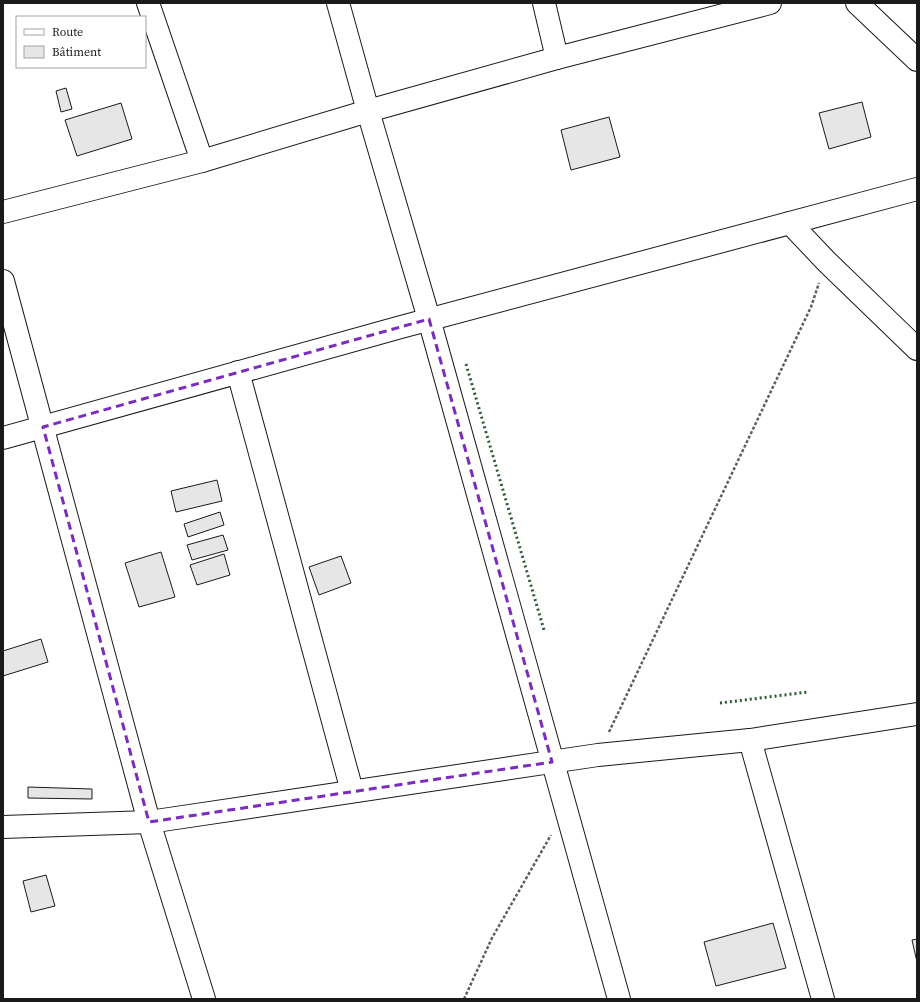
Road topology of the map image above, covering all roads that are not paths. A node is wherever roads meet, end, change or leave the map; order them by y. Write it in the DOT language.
graph roads {
  1 [pos="148,3"];
  2 [pos="338,3"];
  3 [pos="544,3"];
  4 [pos="770,3"];
  5 [pos="857,3"];
  6 [pos="557,58"];
  7 [pos="917,60"];
  8 [pos="368,111"];
  9 [pos="202,161"];
  10 [pos="917,189"];
  11 [pos="3,212"];
  12 [pos="790,223"];
  13 [pos="3,281"];
  14 [pos="429,320"];
  15 [pos="917,349"];
  16 [pos="238,372"];
  17 [pos="43,427"];
  18 [pos="3,438"];
  19 [pos="917,714"];
  20 [pos="750,740"];
  21 [pos="552,762"];
  22 [pos="352,791"];
  23 [pos="149,822"];
  24 [pos="3,828"];
  25 [pos="204,999"];
  26 [pos="619,999"];
  27 [pos="823,999"];
  1 -- 9 [label="street"];
  2 -- 8 [label="street"];
  3 -- 6 [label="street"];
  4 -- 6 [label="street"];
  5 -- 7 [label="street"];
  6 -- 8 [label="street"];
  8 -- 9 [label="street"];
  8 -- 14 [label="street"];
  9 -- 11 [label="street"];
  10 -- 12 [label="street"];
  12 -- 14 [label="street"];
  12 -- 15 [label="street"];
  13 -- 17 [label="street"];
  14 -- 16 [label="street"];
  14 -- 21 [label="street"];
  16 -- 17 [label="street"];
  16 -- 22 [label="street"];
  17 -- 18 [label="street"];
  17 -- 23 [label="street"];
  19 -- 20 [label="street"];
  20 -- 21 [label="street"];
  20 -- 27 [label="street"];
  21 -- 22 [label="street"];
  21 -- 26 [label="street"];
  22 -- 23 [label="street"];
  23 -- 24 [label="street"];
  23 -- 25 [label="street"];
}
